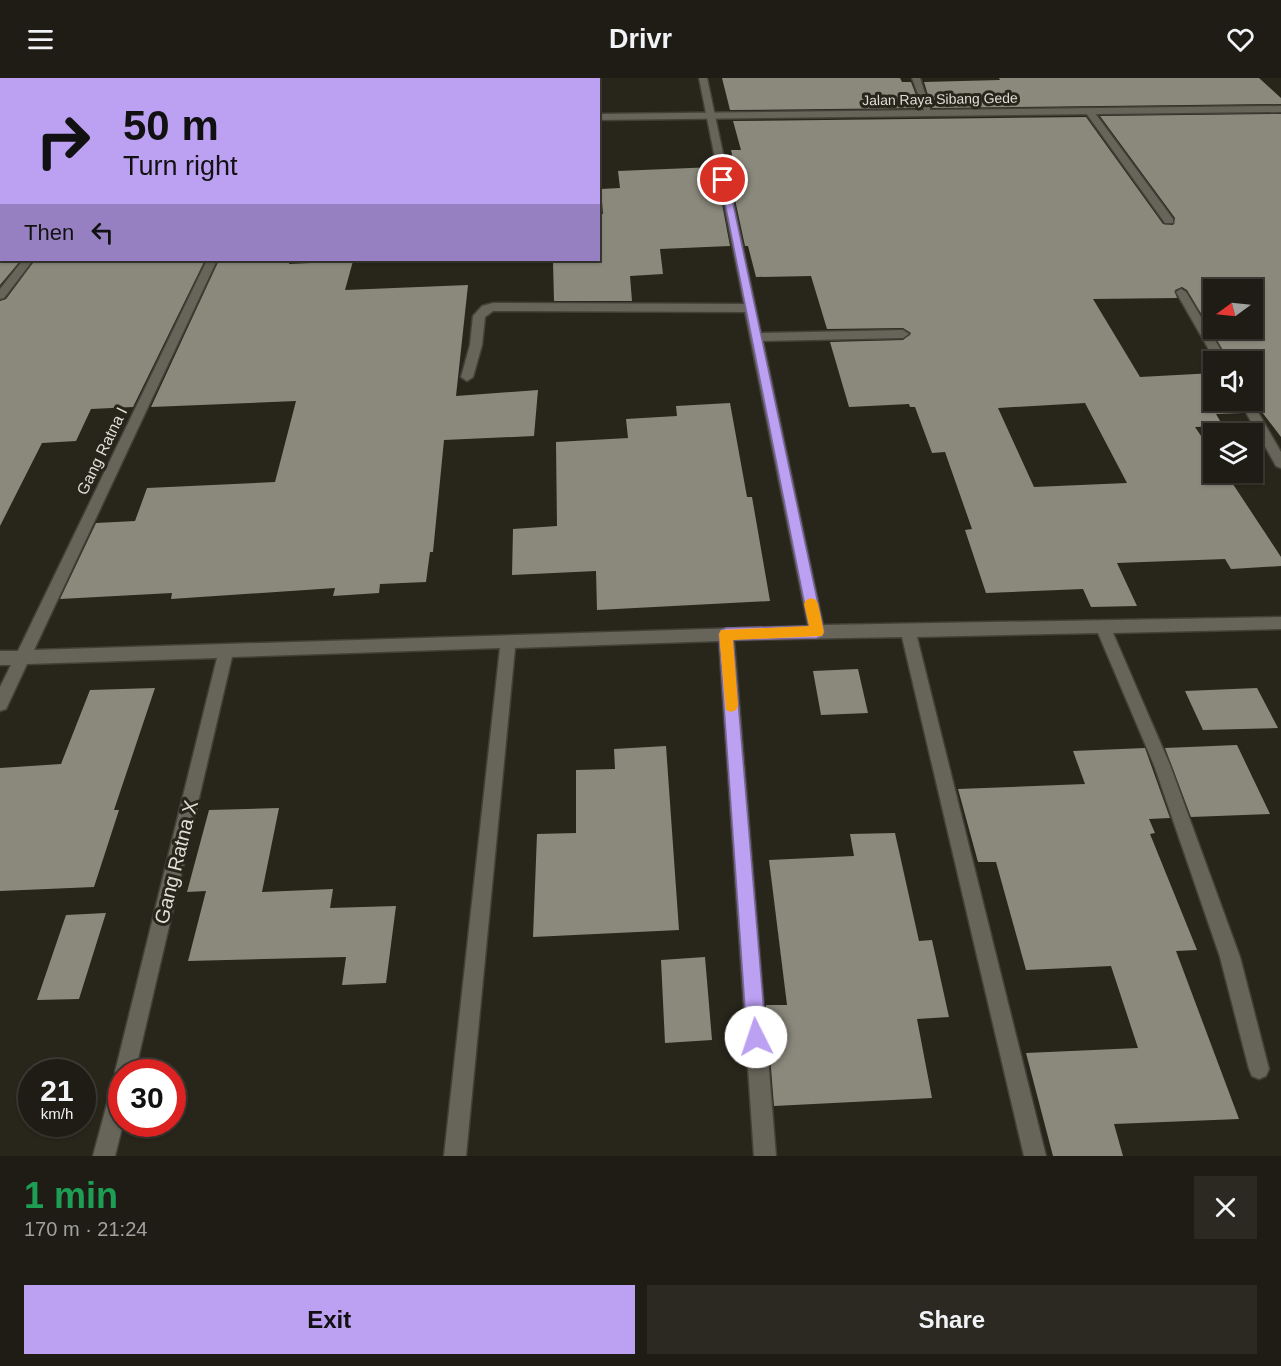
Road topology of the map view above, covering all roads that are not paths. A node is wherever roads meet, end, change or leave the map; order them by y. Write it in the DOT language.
graph roads {
  1 [pos="703,78"];
  2 [pos="916,78"];
  3 [pos="1281,109"];
  4 [pos="1089,111"];
  5 [pos="929,113"];
  6 [pos="710,116"];
  7 [pos="600,117"];
  8 [pos="1170,221"];
  9 [pos="27,261"];
  10 [pos="213,261"];
  11 [pos="1181,292"];
  12 [pos="0,296"];
  13 [pos="750,308"];
  14 [pos="903,334"];
  15 [pos="756,337"];
  16 [pos="1216,351"];
  17 [pos="467,377"];
  18 [pos="1251,411"];
  19 [pos="1281,463"];
  20 [pos="1281,623"];
  21 [pos="1103,627"];
  22 [pos="908,630"];
  23 [pos="817,632"];
  24 [pos="726,634"];
  25 [pos="508,642"];
  26 [pos="226,651"];
  27 [pos="21,657"];
  28 [pos="0,658"];
  29 [pos="0,704"];
  30 [pos="128,1059"];
  31 [pos="1259,1069"];
  32 [pos="109,1137"];
  33 [pos="104,1156"];
  34 [pos="455,1156"];
  35 [pos="765,1156"];
  36 [pos="1035,1156"];
  1 -- 6 [label="street"];
  2 -- 5 [label="street"];
  3 -- 4 [label="street, Jalan Raya Sibang Gede"];
  4 -- 5 [label="street, Jalan Raya Sibang Gede"];
  4 -- 8 [label="street"];
  5 -- 6 [label="street, Jalan Raya Sibang Gede"];
  6 -- 7 [label="street, Jalan Raya Sibang Gede"];
  6 -- 13 [label="street"];
  9 -- 12 [label="street"];
  10 -- 27 [label="street, Gang Ratna I"];
  11 -- 16 [label="street"];
  13 -- 15 [label="street"];
  13 -- 17 [label="street"];
  14 -- 15 [label="street"];
  15 -- 23 [label="street"];
  18 -- 19 [label="street"];
  20 -- 21 [label="street"];
  21 -- 22 [label="street"];
  21 -- 31 [label="street"];
  22 -- 23 [label="street"];
  22 -- 36 [label="street"];
  23 -- 24 [label="street"];
  24 -- 25 [label="street"];
  24 -- 35 [label="street"];
  25 -- 26 [label="street"];
  25 -- 34 [label="street"];
  26 -- 27 [label="street"];
  26 -- 30 [label="street, Gang Ratna X"];
  27 -- 28 [label="street"];
  27 -- 29 [label="street, Gang Ratna I"];
  32 -- 33 [label="street"];
}
